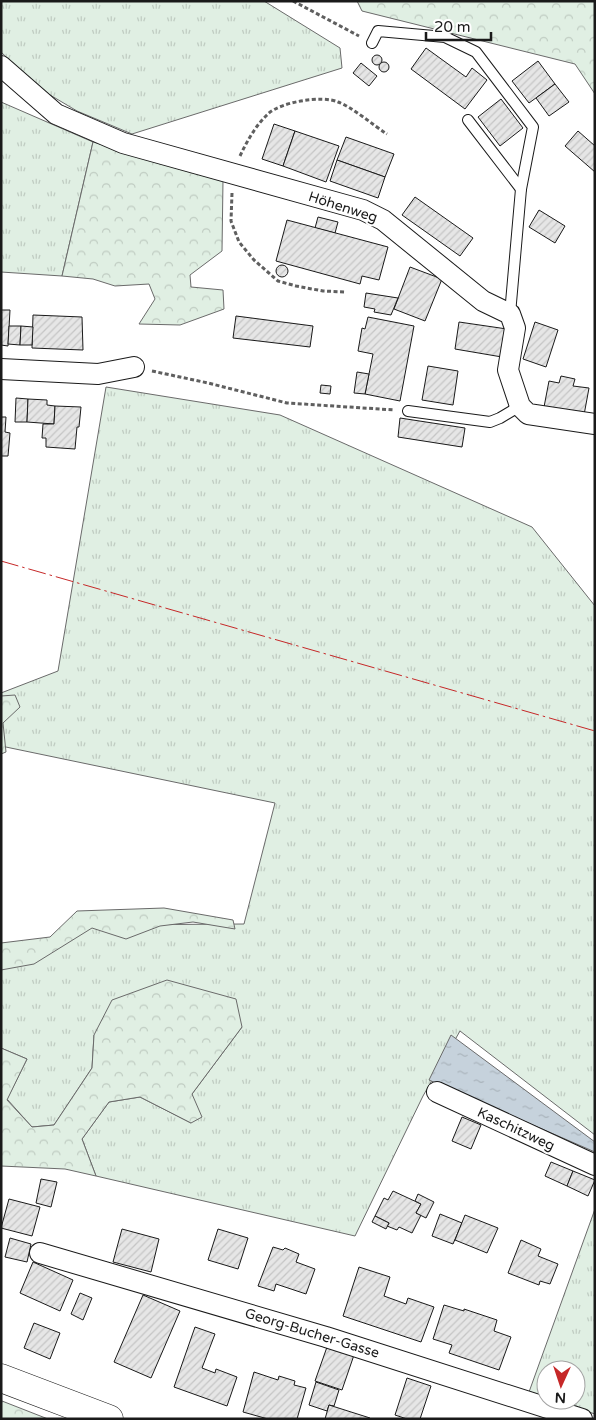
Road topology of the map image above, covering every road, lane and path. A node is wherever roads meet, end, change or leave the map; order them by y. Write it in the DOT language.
graph roads {
  1 [pos="293,1"];
  2 [pos="372,43"];
  3 [pos="1,66"];
  4 [pos="468,120"];
  5 [pos="386,134"];
  6 [pos="233,173"];
  7 [pos="521,188"];
  8 [pos="346,292"];
  9 [pos="510,314"];
  10 [pos="134,368"];
  11 [pos="1,369"];
  12 [pos="520,406"];
  13 [pos="408,411"];
  14 [pos="595,424"];
  15 [pos="437,1092"];
  16 [pos="595,1165"];
  17 [pos="40,1253"];
  18 [pos="1,1378"];
  19 [pos="108,1419"];
  20 [pos="582,1419"];
  1 -- 2 [label="path"];
  2 -- 7 [label="lane"];
  3 -- 6 [label="street, Höhenweg"];
  4 -- 7 [label="lane"];
  5 -- 6 [label="path"];
  6 -- 8 [label="path"];
  6 -- 9 [label="street, Höhenweg"];
  7 -- 9 [label="lane"];
  9 -- 12 [label="street"];
  10 -- 11 [label="street"];
  10 -- 13 [label="path"];
  12 -- 13 [label="lane"];
  12 -- 14 [label="street"];
  15 -- 16 [label="street, Kaschitzweg"];
  17 -- 20 [label="street, Georg-Bucher-Gasse"];
  18 -- 19 [label="street"];
}
